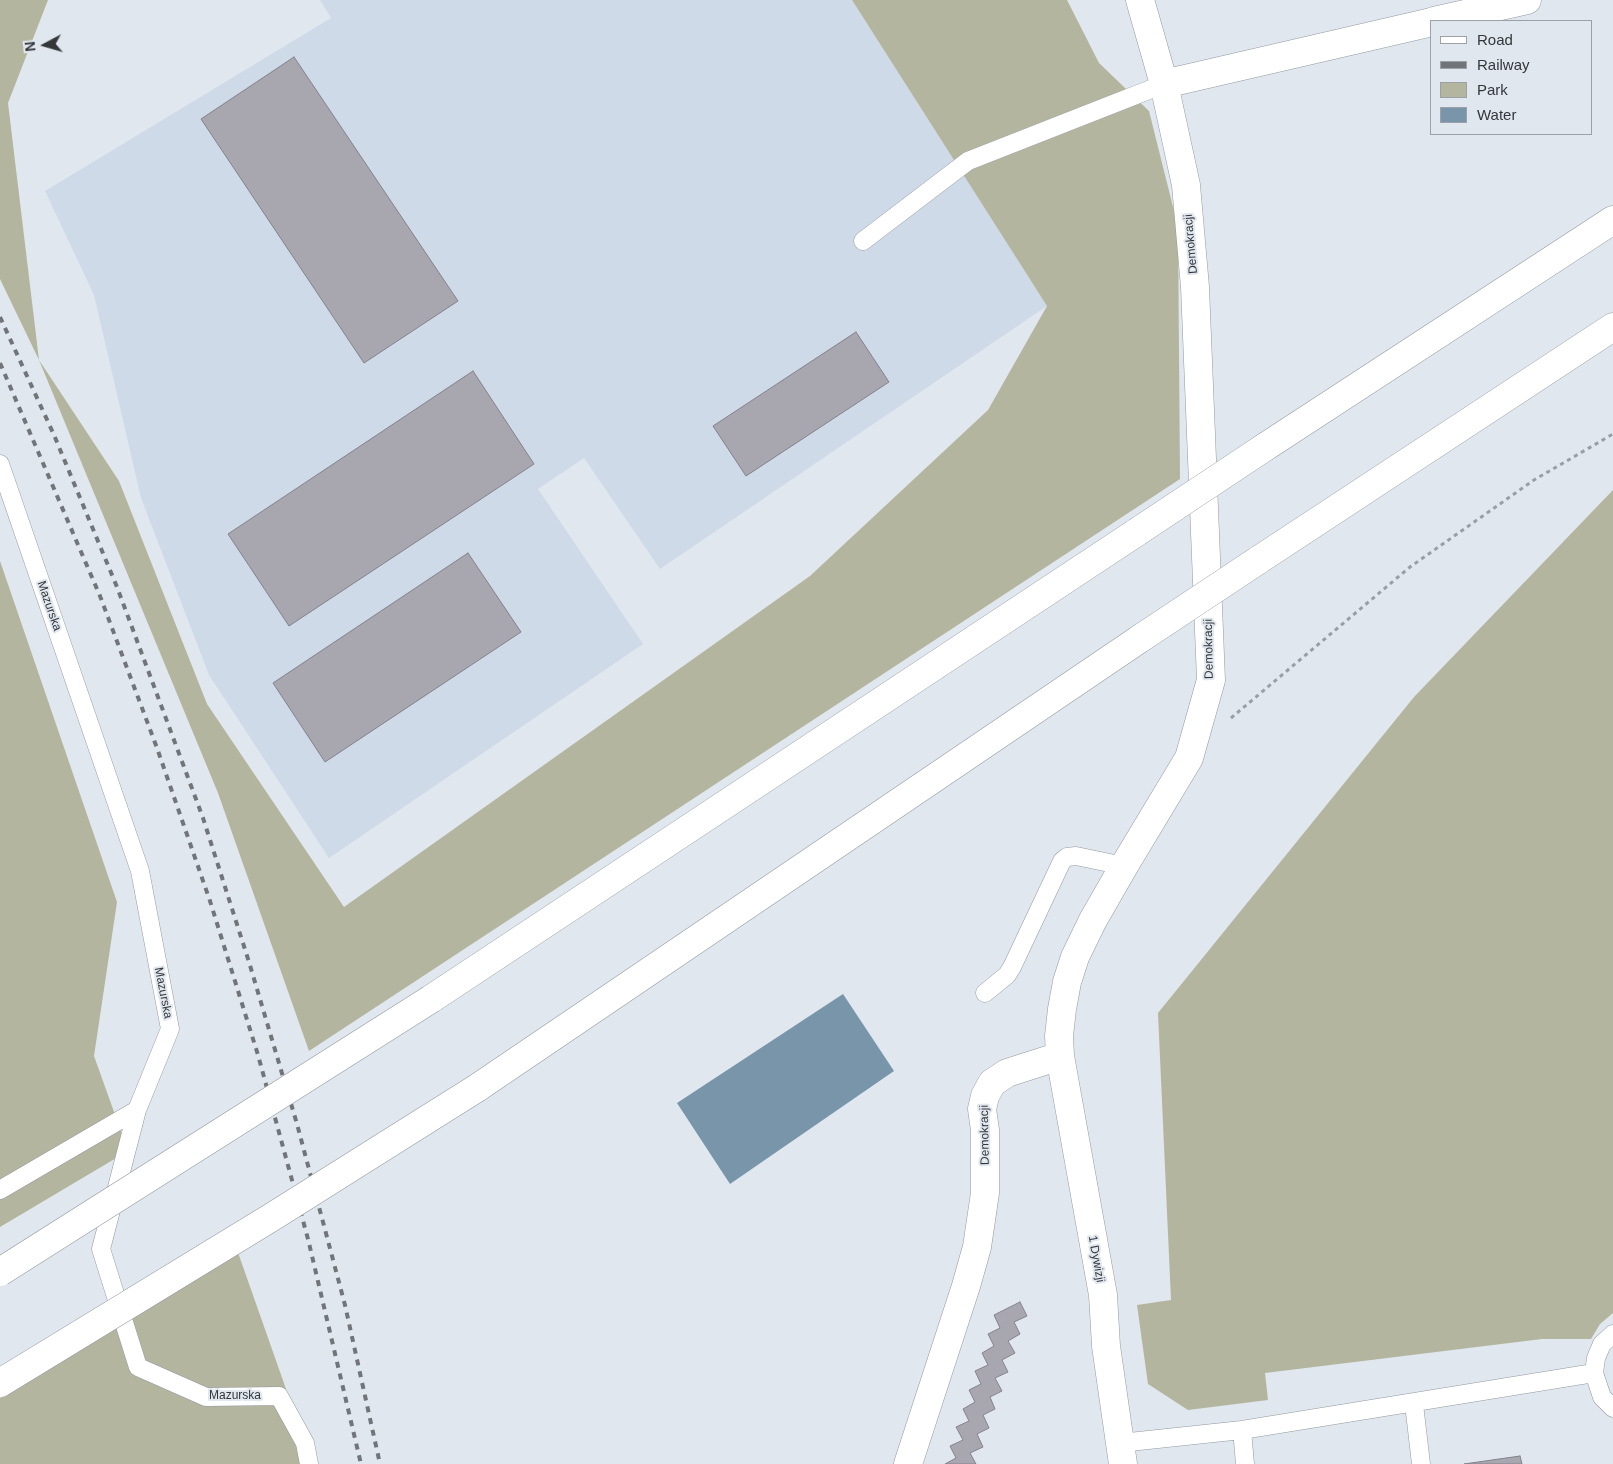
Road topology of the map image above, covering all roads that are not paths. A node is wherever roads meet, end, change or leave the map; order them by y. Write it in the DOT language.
graph roads {
  1 [pos="1140,0"];
  2 [pos="1527,0"];
  3 [pos="1442,20"];
  4 [pos="1430,23"];
  5 [pos="1164,84"];
  6 [pos="1613,220"];
  7 [pos="863,241"];
  8 [pos="1613,326"];
  9 [pos="0,464"];
  10 [pos="1124,866"];
  11 [pos="985,993"];
  12 [pos="1060,1056"];
  13 [pos="137,1110"];
  14 [pos="0,1190"];
  15 [pos="0,1272"];
  16 [pos="1613,1334"];
  17 [pos="1594,1373"];
  18 [pos="0,1383"];
  19 [pos="1414,1404"];
  20 [pos="1613,1408"];
  21 [pos="1242,1430"];
  22 [pos="1122,1454"];
  23 [pos="309,1464"];
  24 [pos="908,1464"];
  25 [pos="1245,1464"];
  26 [pos="1421,1464"];
  1 -- 5 [label="main road, Demokracji"];
  2 -- 3 [label="main road"];
  4 -- 5 [label="main road"];
  5 -- 7 [label="lane"];
  5 -- 10 [label="main road, Demokracji"];
  6 -- 15 [label="main road, bridge"];
  8 -- 18 [label="main road, bridge"];
  9 -- 13 [label="lane, Mazurska"];
  10 -- 11 [label="lane"];
  10 -- 12 [label="main road, Demokracji"];
  12 -- 22 [label="main road, 1 Dywizji"];
  12 -- 24 [label="main road, Demokracji"];
  13 -- 14 [label="lane"];
  13 -- 23 [label="lane, Mazurska"];
  16 -- 17 [label="lane"];
  17 -- 19 [label="lane"];
  17 -- 20 [label="lane"];
  19 -- 21 [label="lane"];
  19 -- 26 [label="lane"];
  21 -- 22 [label="lane"];
  21 -- 25 [label="lane"];
}
